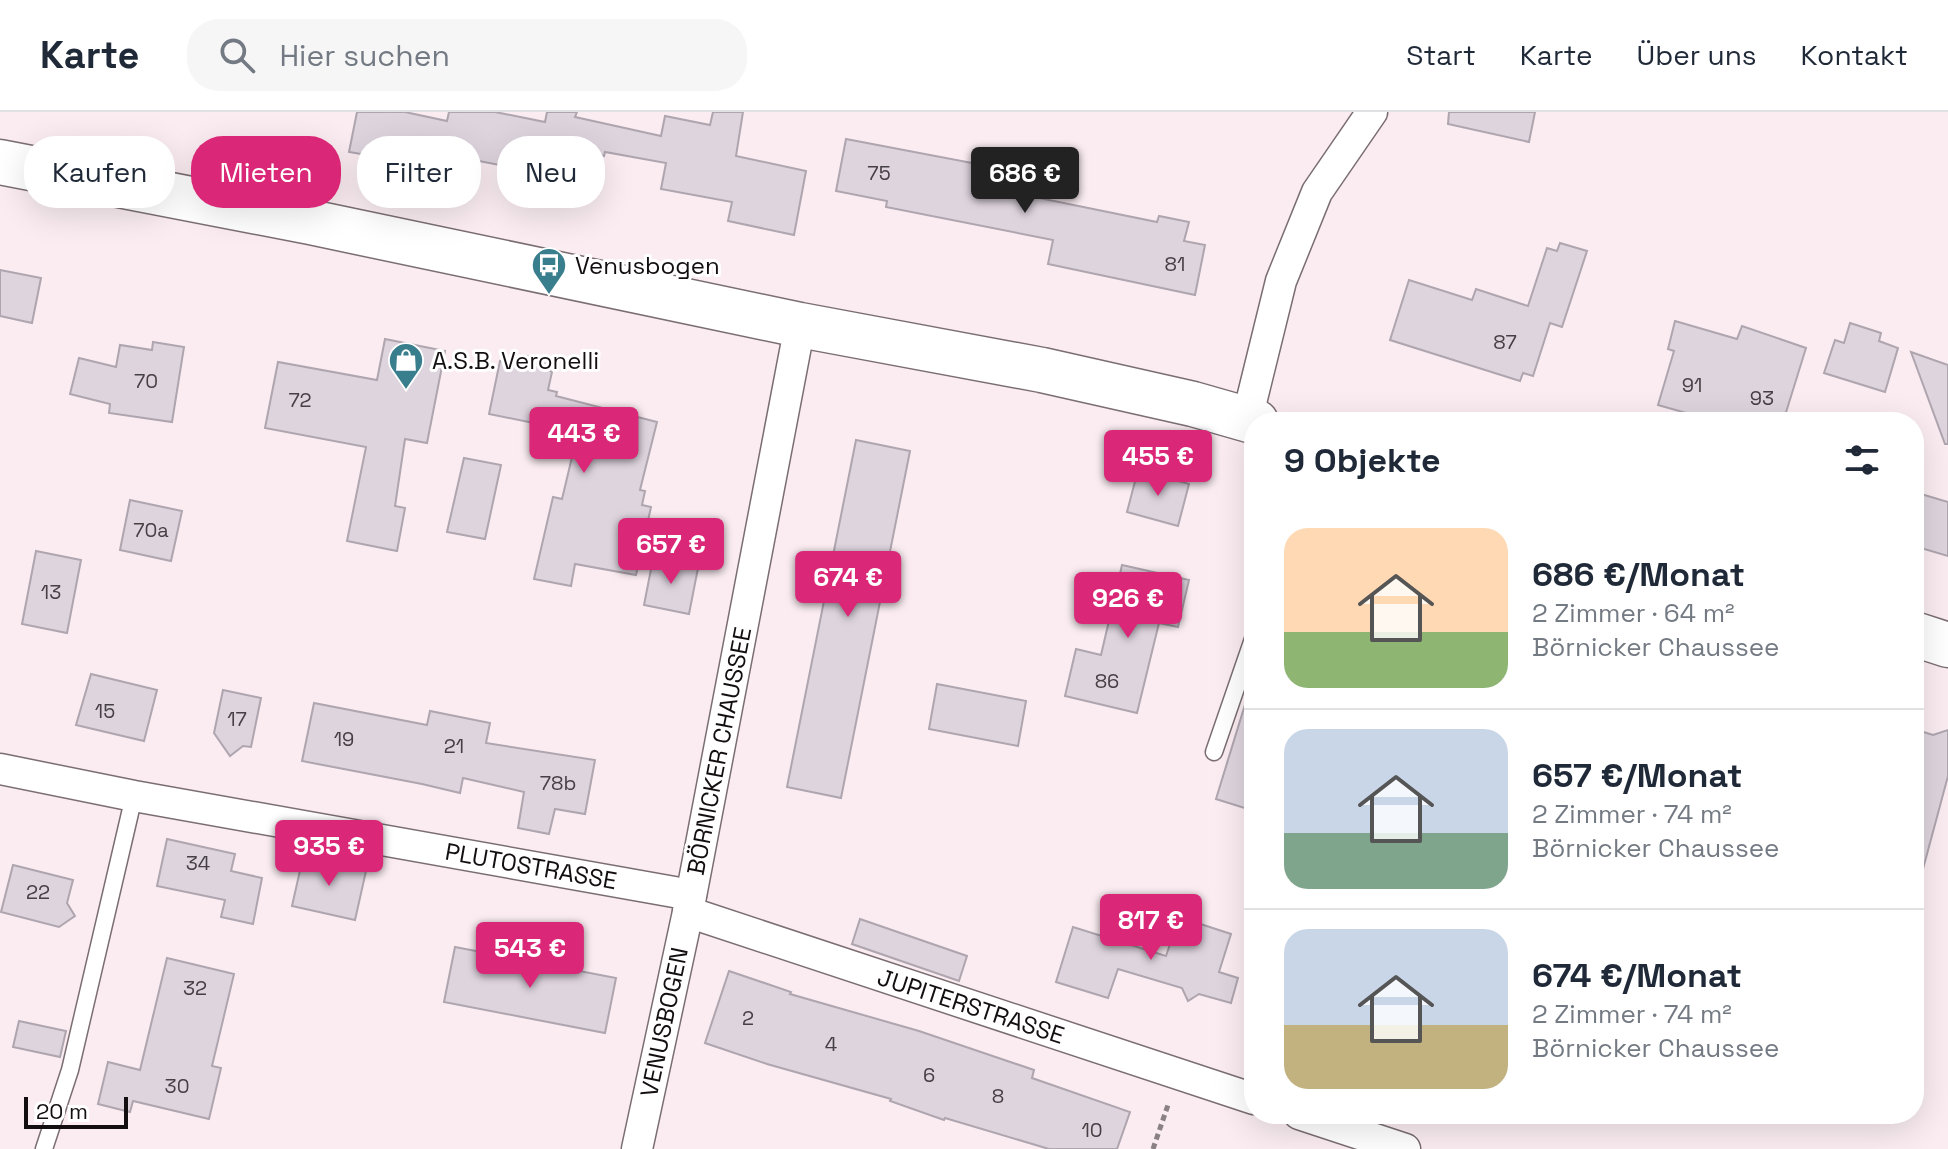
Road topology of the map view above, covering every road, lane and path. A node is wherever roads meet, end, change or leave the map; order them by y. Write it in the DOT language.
graph roads {
  1 [pos="1372,112"];
  2 [pos="0,162"];
  3 [pos="800,325"];
  4 [pos="1253,406"];
  5 [pos="1924,637"];
  6 [pos="1948,645"];
  7 [pos="1244,665"];
  8 [pos="1214,752"];
  9 [pos="0,769"];
  10 [pos="134,796"];
  11 [pos="690,903"];
  12 [pos="1178,1074"];
  13 [pos="1244,1096"];
  14 [pos="1329,1124"];
  15 [pos="44,1149"];
  16 [pos="637,1149"];
  17 [pos="1153,1149"];
  18 [pos="1405,1149"];
  1 -- 4 [label="street"];
  2 -- 3 [label="main road"];
  3 -- 4 [label="main road"];
  3 -- 11 [label="street, BÖRNICKER CHAUSSEE"];
  5 -- 6 [label="main road"];
  7 -- 8 [label="lane"];
  9 -- 10 [label="street, PLUTOSTRASSE"];
  10 -- 11 [label="street, PLUTOSTRASSE"];
  10 -- 15 [label="lane"];
  11 -- 12 [label="street, JUPITERSTRASSE"];
  11 -- 16 [label="street, VENUSBOGEN"];
  12 -- 13 [label="street, JUPITERSTRASSE"];
  12 -- 17 [label="path"];
  14 -- 18 [label="street"];
}
